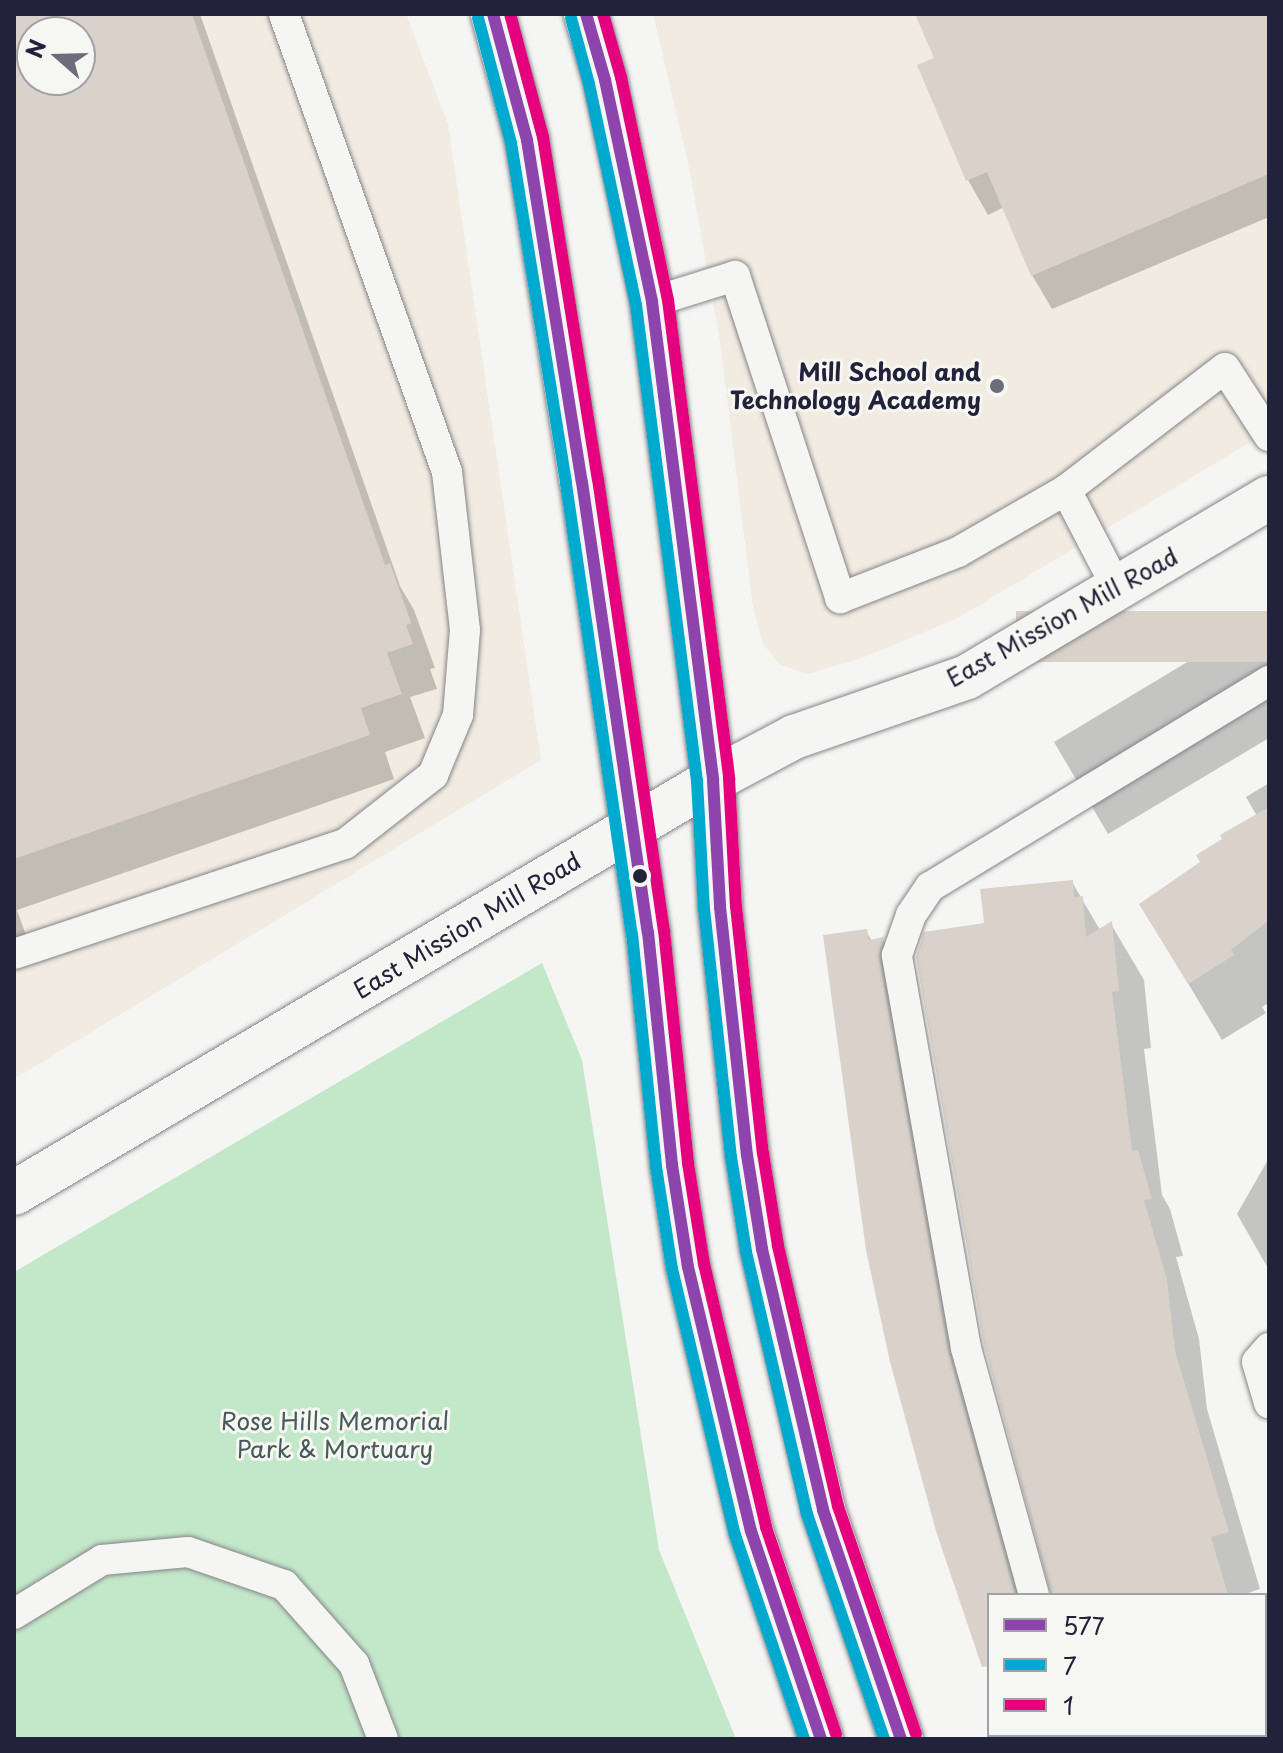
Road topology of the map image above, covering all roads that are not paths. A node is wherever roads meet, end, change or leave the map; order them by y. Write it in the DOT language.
graph roads {
  1 [pos="284,14"];
  2 [pos="493,14"];
  3 [pos="586,14"];
  4 [pos="652,302"];
  5 [pos="1269,436"];
  6 [pos="1066,490"];
  7 [pos="1269,498"];
  8 [pos="1117,588"];
  9 [pos="1269,681"];
  10 [pos="713,780"];
  11 [pos="633,827"];
  12 [pos="14,954"];
  13 [pos="14,1193"];
  14 [pos="1269,1348"];
  15 [pos="1269,1403"];
  16 [pos="1033,1593"];
  17 [pos="14,1614"];
  18 [pos="383,1739"];
  19 [pos="821,1739"];
  20 [pos="901,1739"];
  1 -- 12 [label="lane"];
  2 -- 11 [label="main road"];
  3 -- 4 [label="main road"];
  4 -- 6 [label="lane"];
  4 -- 10 [label="main road"];
  5 -- 6 [label="lane"];
  6 -- 8 [label="lane"];
  7 -- 8 [label="main road, East Mission Mill Road"];
  8 -- 10 [label="main road, East Mission Mill Road"];
  9 -- 16 [label="lane"];
  10 -- 11 [label="main road, East Mission Mill Road"];
  10 -- 20 [label="main road"];
  11 -- 13 [label="main road, East Mission Mill Road"];
  11 -- 19 [label="main road"];
  14 -- 15 [label="lane"];
  17 -- 18 [label="lane"];
}
